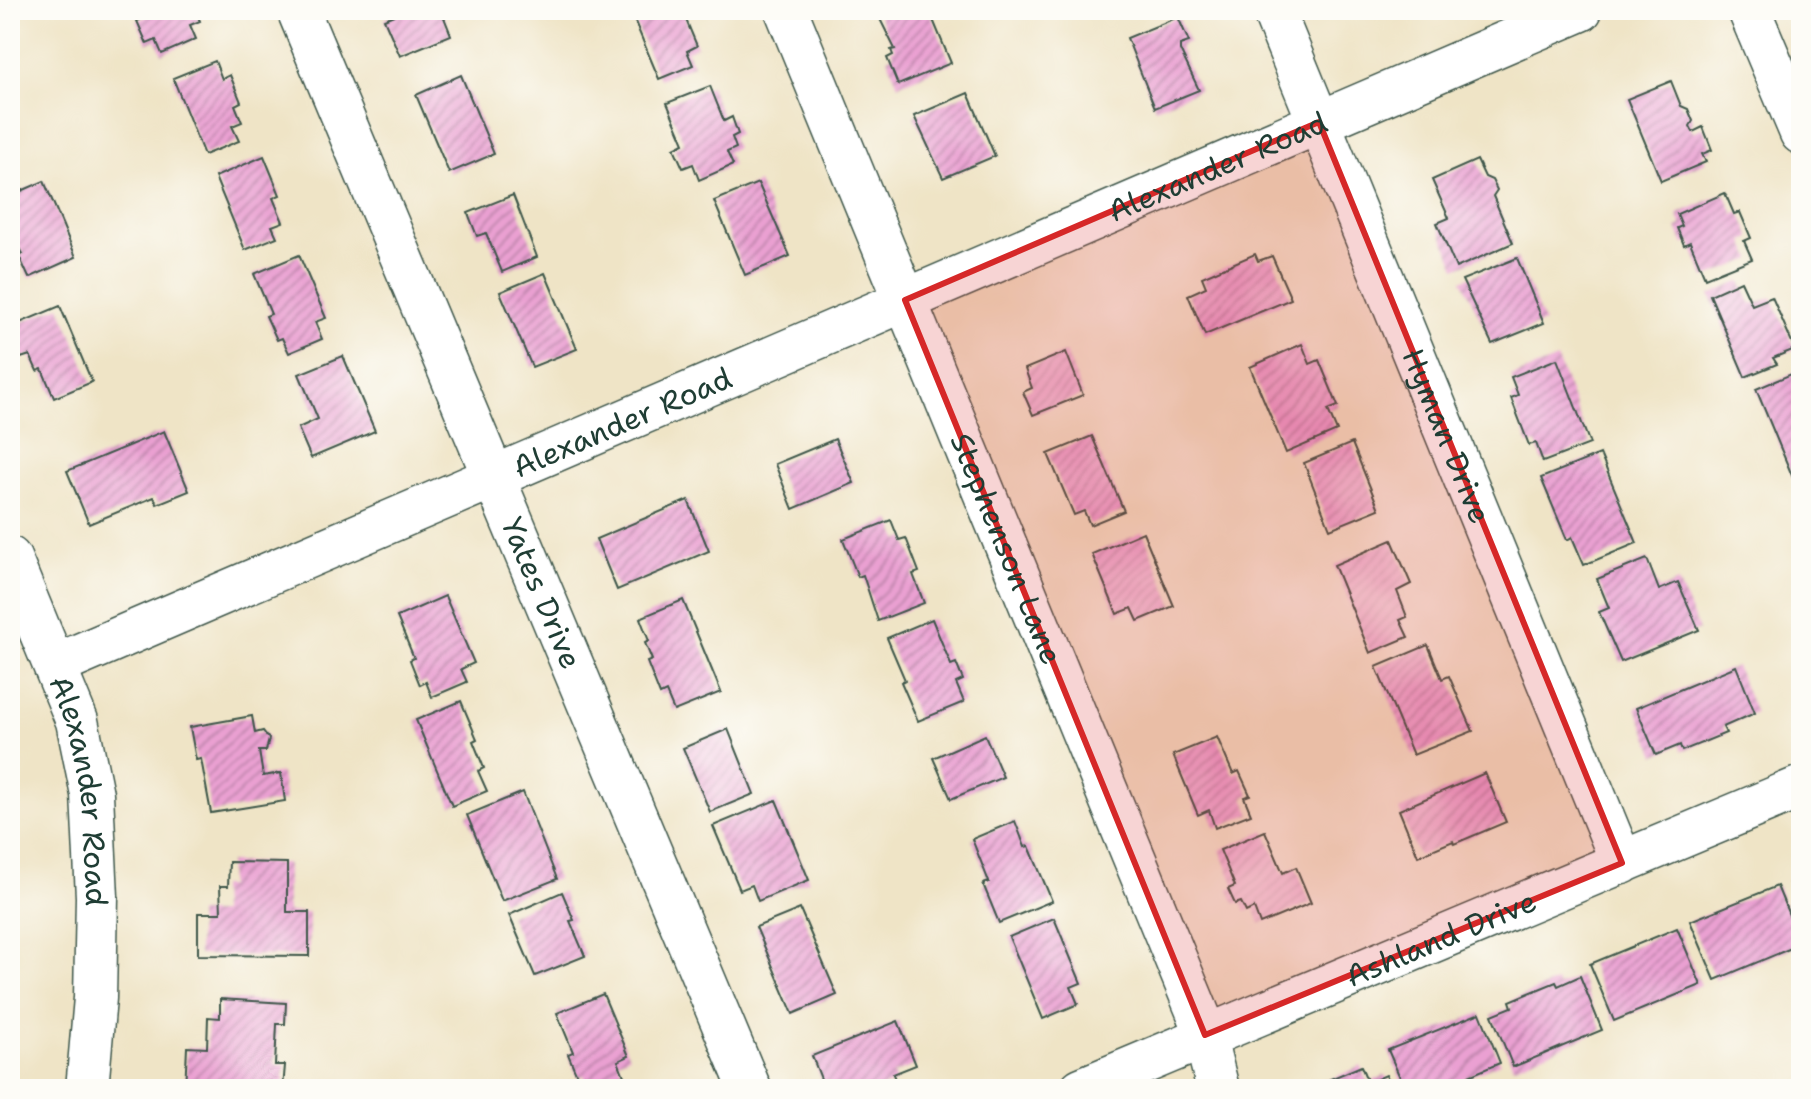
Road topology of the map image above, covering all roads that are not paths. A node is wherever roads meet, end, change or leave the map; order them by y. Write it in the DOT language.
graph roads {
  1 [pos="298,10"];
  2 [pos="786,10"];
  3 [pos="1273,10"];
  4 [pos="1581,10"];
  5 [pos="1749,10"];
  6 [pos="1319,122"];
  7 [pos="1801,133"];
  8 [pos="905,300"];
  9 [pos="493,477"];
  10 [pos="10,558"];
  11 [pos="56,665"];
  12 [pos="1801,787"];
  13 [pos="1622,863"];
  14 [pos="1205,1035"];
  15 [pos="87,1089"];
  16 [pos="750,1089"];
  17 [pos="1081,1089"];
  18 [pos="1218,1089"];
  1 -- 9 [label="street, Yates Drive"];
  2 -- 8 [label="street, Stephenson Lane"];
  3 -- 6 [label="street, Hyman Drive"];
  4 -- 6 [label="street, Alexander Road"];
  5 -- 7 [label="street"];
  6 -- 8 [label="street, Alexander Road"];
  6 -- 13 [label="street, Hyman Drive"];
  8 -- 9 [label="street, Alexander Road"];
  8 -- 14 [label="street, Stephenson Lane"];
  9 -- 11 [label="street, Alexander Road"];
  9 -- 16 [label="street, Yates Drive"];
  10 -- 11 [label="street"];
  11 -- 15 [label="street, Alexander Road"];
  12 -- 13 [label="street, Ashland Drive"];
  13 -- 14 [label="street, Ashland Drive"];
  14 -- 17 [label="street, Ashland Drive"];
  14 -- 18 [label="street, Stephenson Lane"];
}
